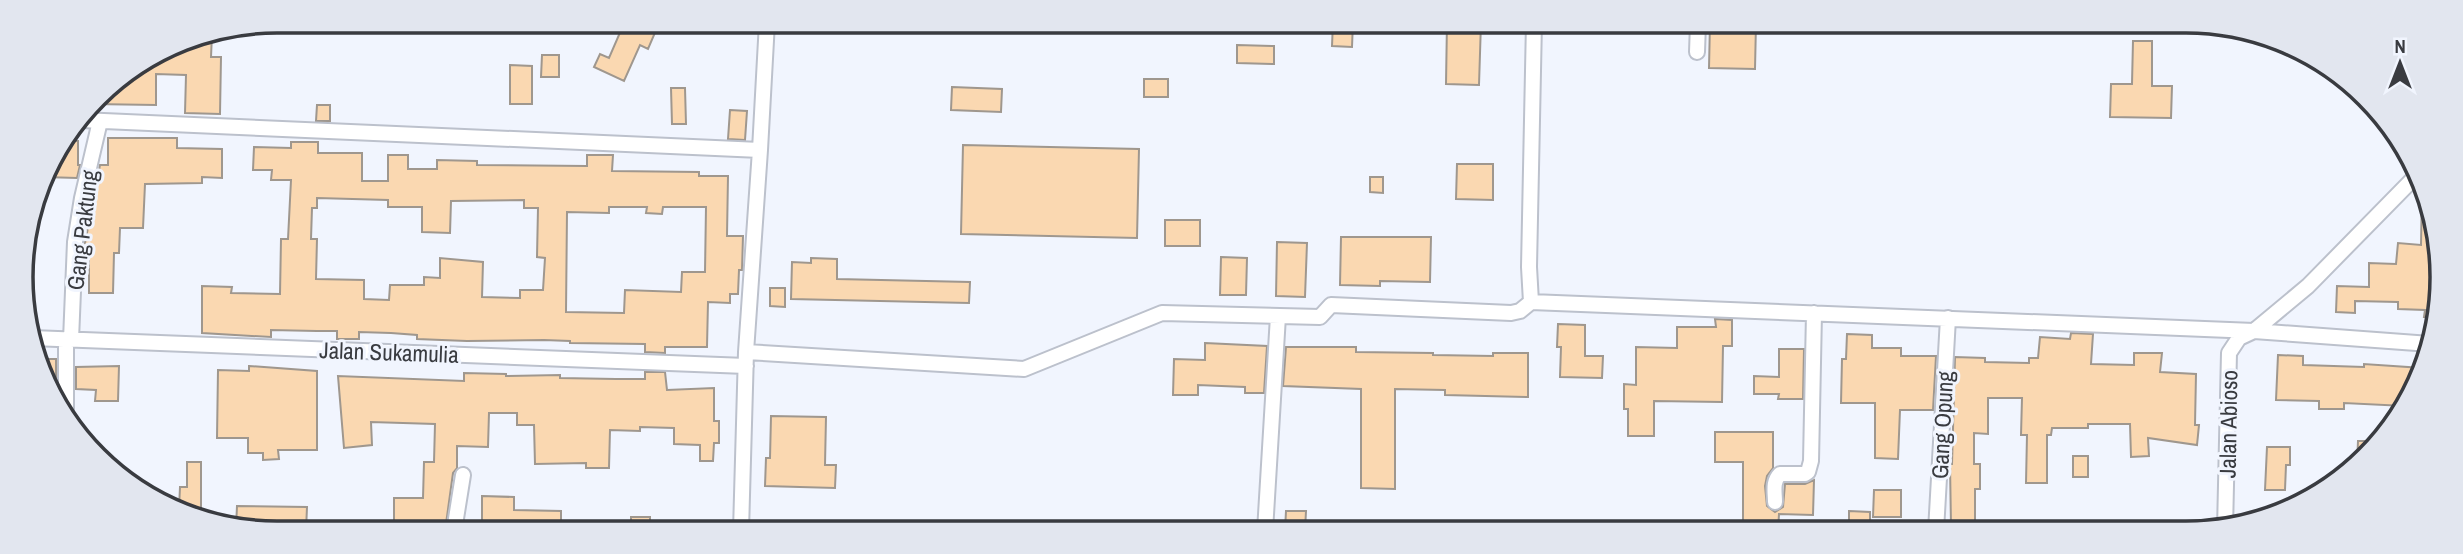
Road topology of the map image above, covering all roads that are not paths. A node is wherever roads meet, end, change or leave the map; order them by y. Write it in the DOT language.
graph roads {
  1 [pos="1534,33"];
  2 [pos="1698,33"];
  3 [pos="766,34"];
  4 [pos="1697,52"];
  5 [pos="91,121"];
  6 [pos="100,121"];
  7 [pos="761,150"];
  8 [pos="2410,182"];
  9 [pos="1531,302"];
  10 [pos="1814,313"];
  11 [pos="1278,316"];
  12 [pos="1948,318"];
  13 [pos="2254,331"];
  14 [pos="42,339"];
  15 [pos="68,340"];
  16 [pos="2420,343"];
  17 [pos="746,359"];
  18 [pos="66,399"];
  19 [pos="463,475"];
  20 [pos="1775,502"];
  21 [pos="2225,517"];
  22 [pos="1266,520"];
  23 [pos="1937,520"];
  24 [pos="456,521"];
  25 [pos="741,521"];
  1 -- 9 [label="street"];
  2 -- 4 [label="street"];
  3 -- 7 [label="street"];
  5 -- 6 [label="street"];
  6 -- 7 [label="street"];
  6 -- 15 [label="street, Gang Paktung"];
  7 -- 17 [label="street"];
  8 -- 13 [label="street, Jalan Abioso"];
  9 -- 10 [label="street"];
  9 -- 11 [label="street, Jalan Sukamulia"];
  10 -- 12 [label="street"];
  10 -- 20 [label="street"];
  11 -- 17 [label="street, Jalan Sukamulia"];
  11 -- 22 [label="street"];
  12 -- 13 [label="street"];
  12 -- 23 [label="street, Gang Opung"];
  13 -- 16 [label="street"];
  13 -- 21 [label="street, Jalan Abioso"];
  14 -- 15 [label="street, Jalan Sukamulia"];
  15 -- 17 [label="street, Jalan Sukamulia"];
  15 -- 18 [label="street, Gang Paktung"];
  17 -- 25 [label="street"];
  19 -- 24 [label="street"];
}
